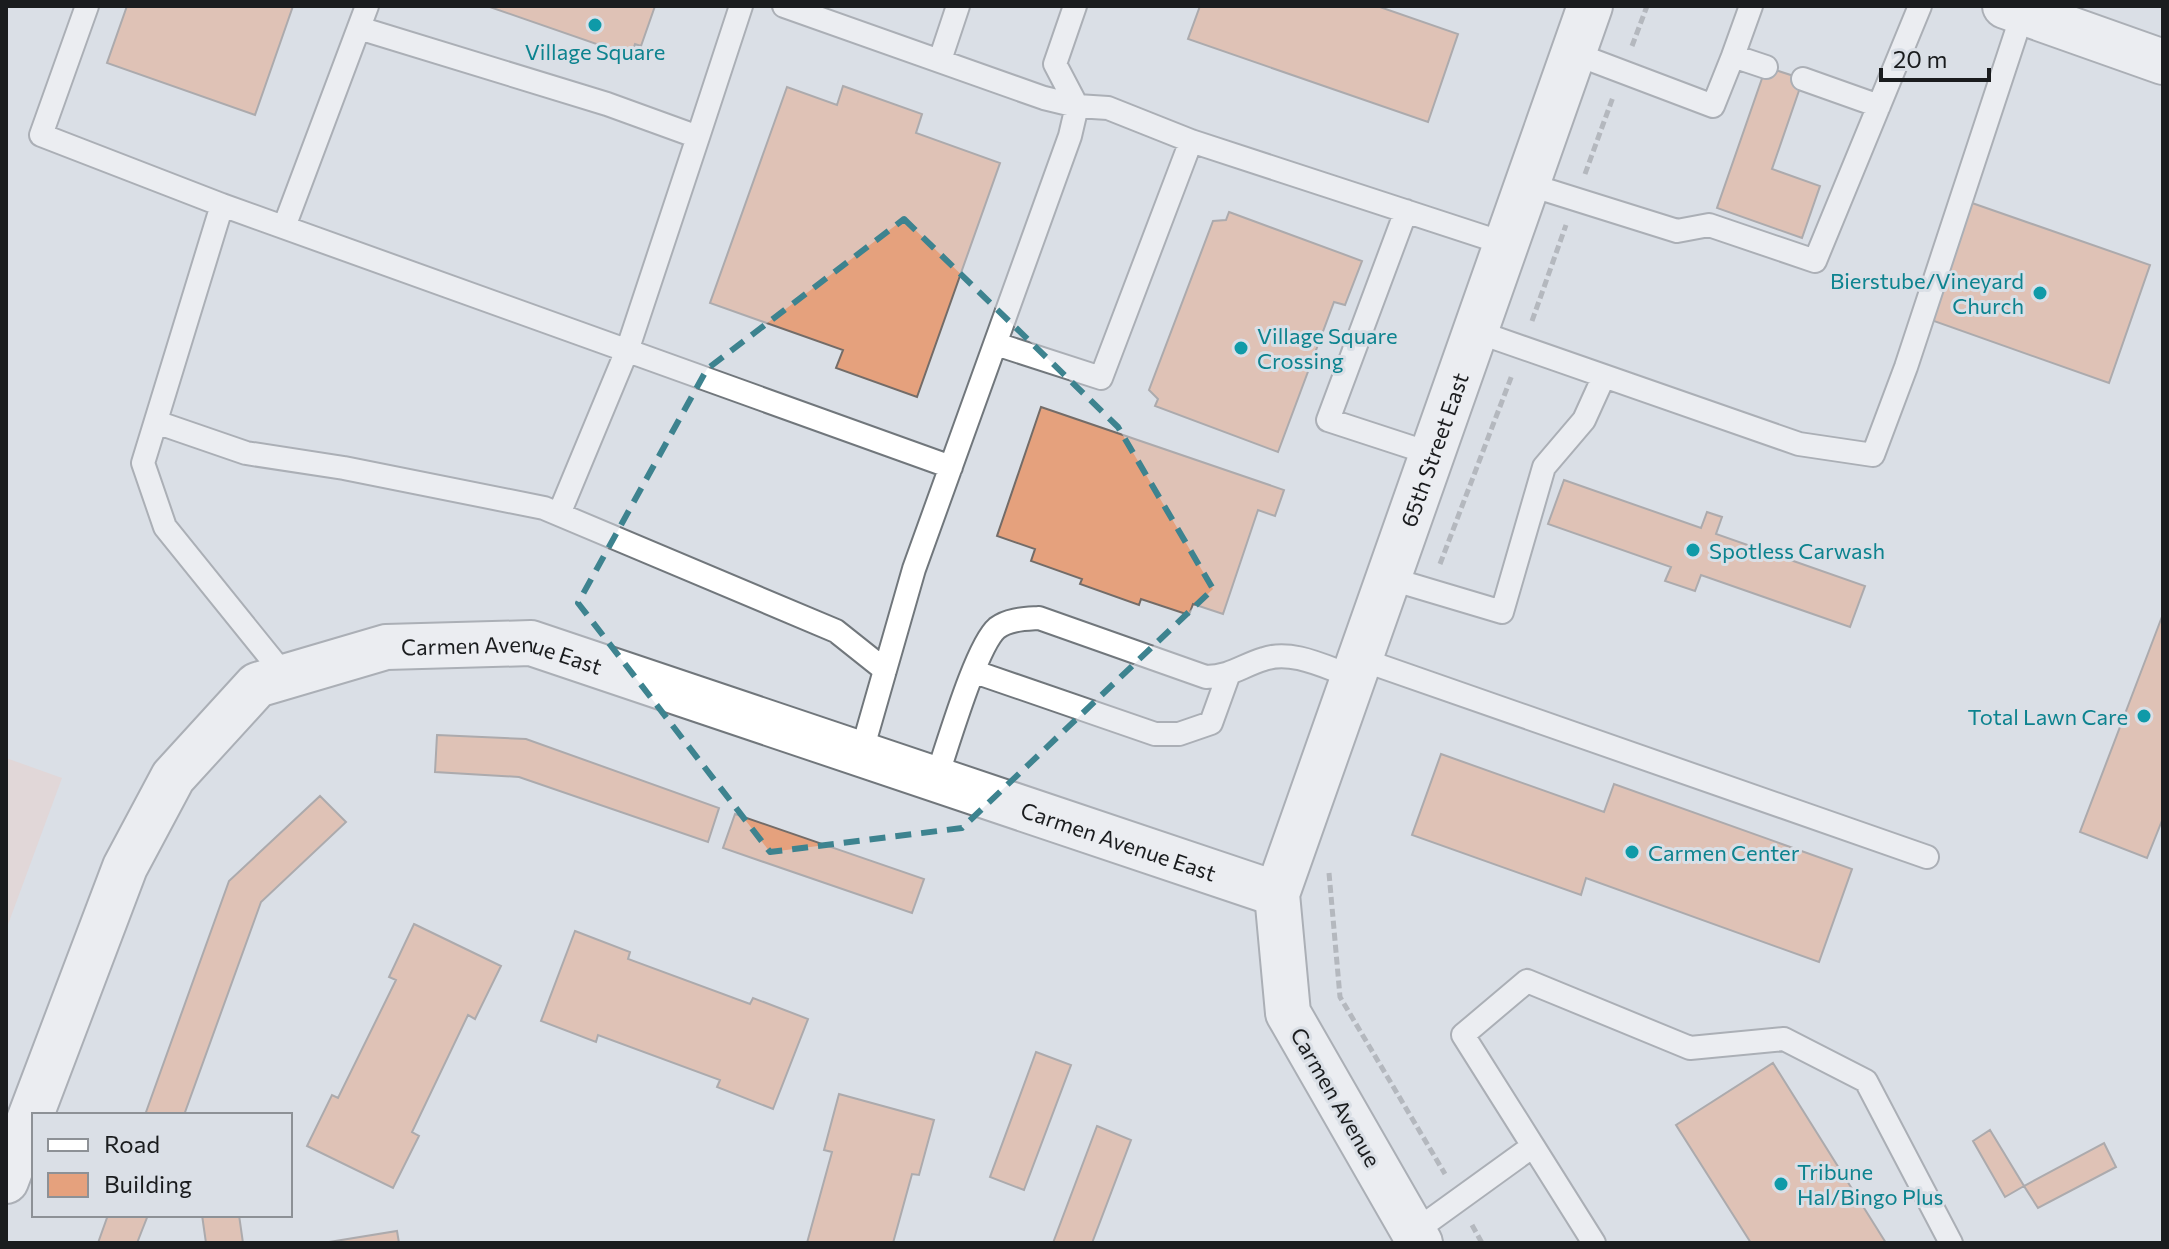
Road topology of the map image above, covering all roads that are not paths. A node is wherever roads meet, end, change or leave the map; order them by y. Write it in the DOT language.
graph roads {
  1 [pos="87,6"];
  2 [pos="367,6"];
  3 [pos="741,6"];
  4 [pos="784,6"];
  5 [pos="958,6"];
  6 [pos="1075,6"];
  7 [pos="1588,6"];
  8 [pos="1751,6"];
  9 [pos="1920,6"];
  10 [pos="2014,9"];
  11 [pos="844,16"];
  12 [pos="359,28"];
  13 [pos="1573,53"];
  14 [pos="1733,56"];
  15 [pos="940,60"];
  16 [pos="2163,62"];
  17 [pos="1766,67"];
  18 [pos="1803,79"];
  19 [pos="1077,106"];
  20 [pos="1879,106"];
  21 [pos="698,137"];
  22 [pos="1191,141"];
  23 [pos="1527,184"];
  24 [pos="222,205"];
  25 [pos="1406,211"];
  26 [pos="284,227"];
  27 [pos="1506,244"];
  28 [pos="1475,331"];
  29 [pos="996,344"];
  30 [pos="628,348"];
  31 [pos="1604,376"];
  32 [pos="156,422"];
  33 [pos="1432,454"];
  34 [pos="951,467"];
  35 [pos="559,514"];
  36 [pos="1388,578"];
  37 [pos="1357,668"];
  38 [pos="885,670"];
  39 [pos="975,672"];
  40 [pos="1228,676"];
  41 [pos="286,677"];
  42 [pos="861,754"];
  43 [pos="936,779"];
  44 [pos="1927,857"];
  45 [pos="1277,894"];
  46 [pos="1533,1146"];
  47 [pos="6,1181"];
  48 [pos="1417,1238"];
  49 [pos="1594,1243"];
  50 [pos="1951,1243"];
  1 -- 24 [label="lane"];
  2 -- 12 [label="lane"];
  3 -- 21 [label="lane"];
  4 -- 11 [label="lane"];
  5 -- 15 [label="lane"];
  6 -- 19 [label="lane"];
  7 -- 13 [label="street, 65th Street East"];
  8 -- 14 [label="lane"];
  9 -- 20 [label="lane"];
  10 -- 16 [label="street"];
  10 -- 31 [label="lane"];
  11 -- 15 [label="lane"];
  12 -- 21 [label="lane"];
  12 -- 26 [label="lane"];
  13 -- 14 [label="lane"];
  13 -- 23 [label="street, 65th Street East"];
  14 -- 17 [label="lane"];
  15 -- 19 [label="lane"];
  18 -- 20 [label="lane"];
  19 -- 22 [label="lane"];
  19 -- 29 [label="lane"];
  20 -- 23 [label="lane"];
  21 -- 30 [label="lane"];
  22 -- 25 [label="lane"];
  22 -- 29 [label="lane"];
  23 -- 27 [label="street, 65th Street East"];
  24 -- 26 [label="lane"];
  24 -- 32 [label="lane"];
  25 -- 27 [label="lane"];
  25 -- 33 [label="lane"];
  26 -- 30 [label="lane"];
  27 -- 28 [label="street, 65th Street East"];
  28 -- 31 [label="lane"];
  28 -- 33 [label="street, 65th Street East"];
  29 -- 34 [label="lane"];
  30 -- 34 [label="lane"];
  30 -- 35 [label="lane"];
  31 -- 36 [label="lane"];
  32 -- 35 [label="lane"];
  32 -- 41 [label="lane"];
  33 -- 36 [label="street, 65th Street East"];
  34 -- 38 [label="lane"];
  35 -- 38 [label="lane"];
  36 -- 37 [label="street, 65th Street East"];
  37 -- 40 [label="lane"];
  37 -- 44 [label="lane"];
  37 -- 45 [label="street, 65th Street East"];
  38 -- 42 [label="lane"];
  39 -- 40 [label="lane"];
  39 -- 40 [label="lane"];
  39 -- 43 [label="lane"];
  41 -- 42 [label="street, Carmen Avenue East"];
  41 -- 47 [label="street, Carmen Avenue East"];
  42 -- 43 [label="street, Carmen Avenue East"];
  43 -- 45 [label="street, Carmen Avenue East"];
  45 -- 48 [label="street, Carmen Avenue"];
  46 -- 48 [label="lane"];
  46 -- 49 [label="lane"];
  46 -- 50 [label="lane"];
}
